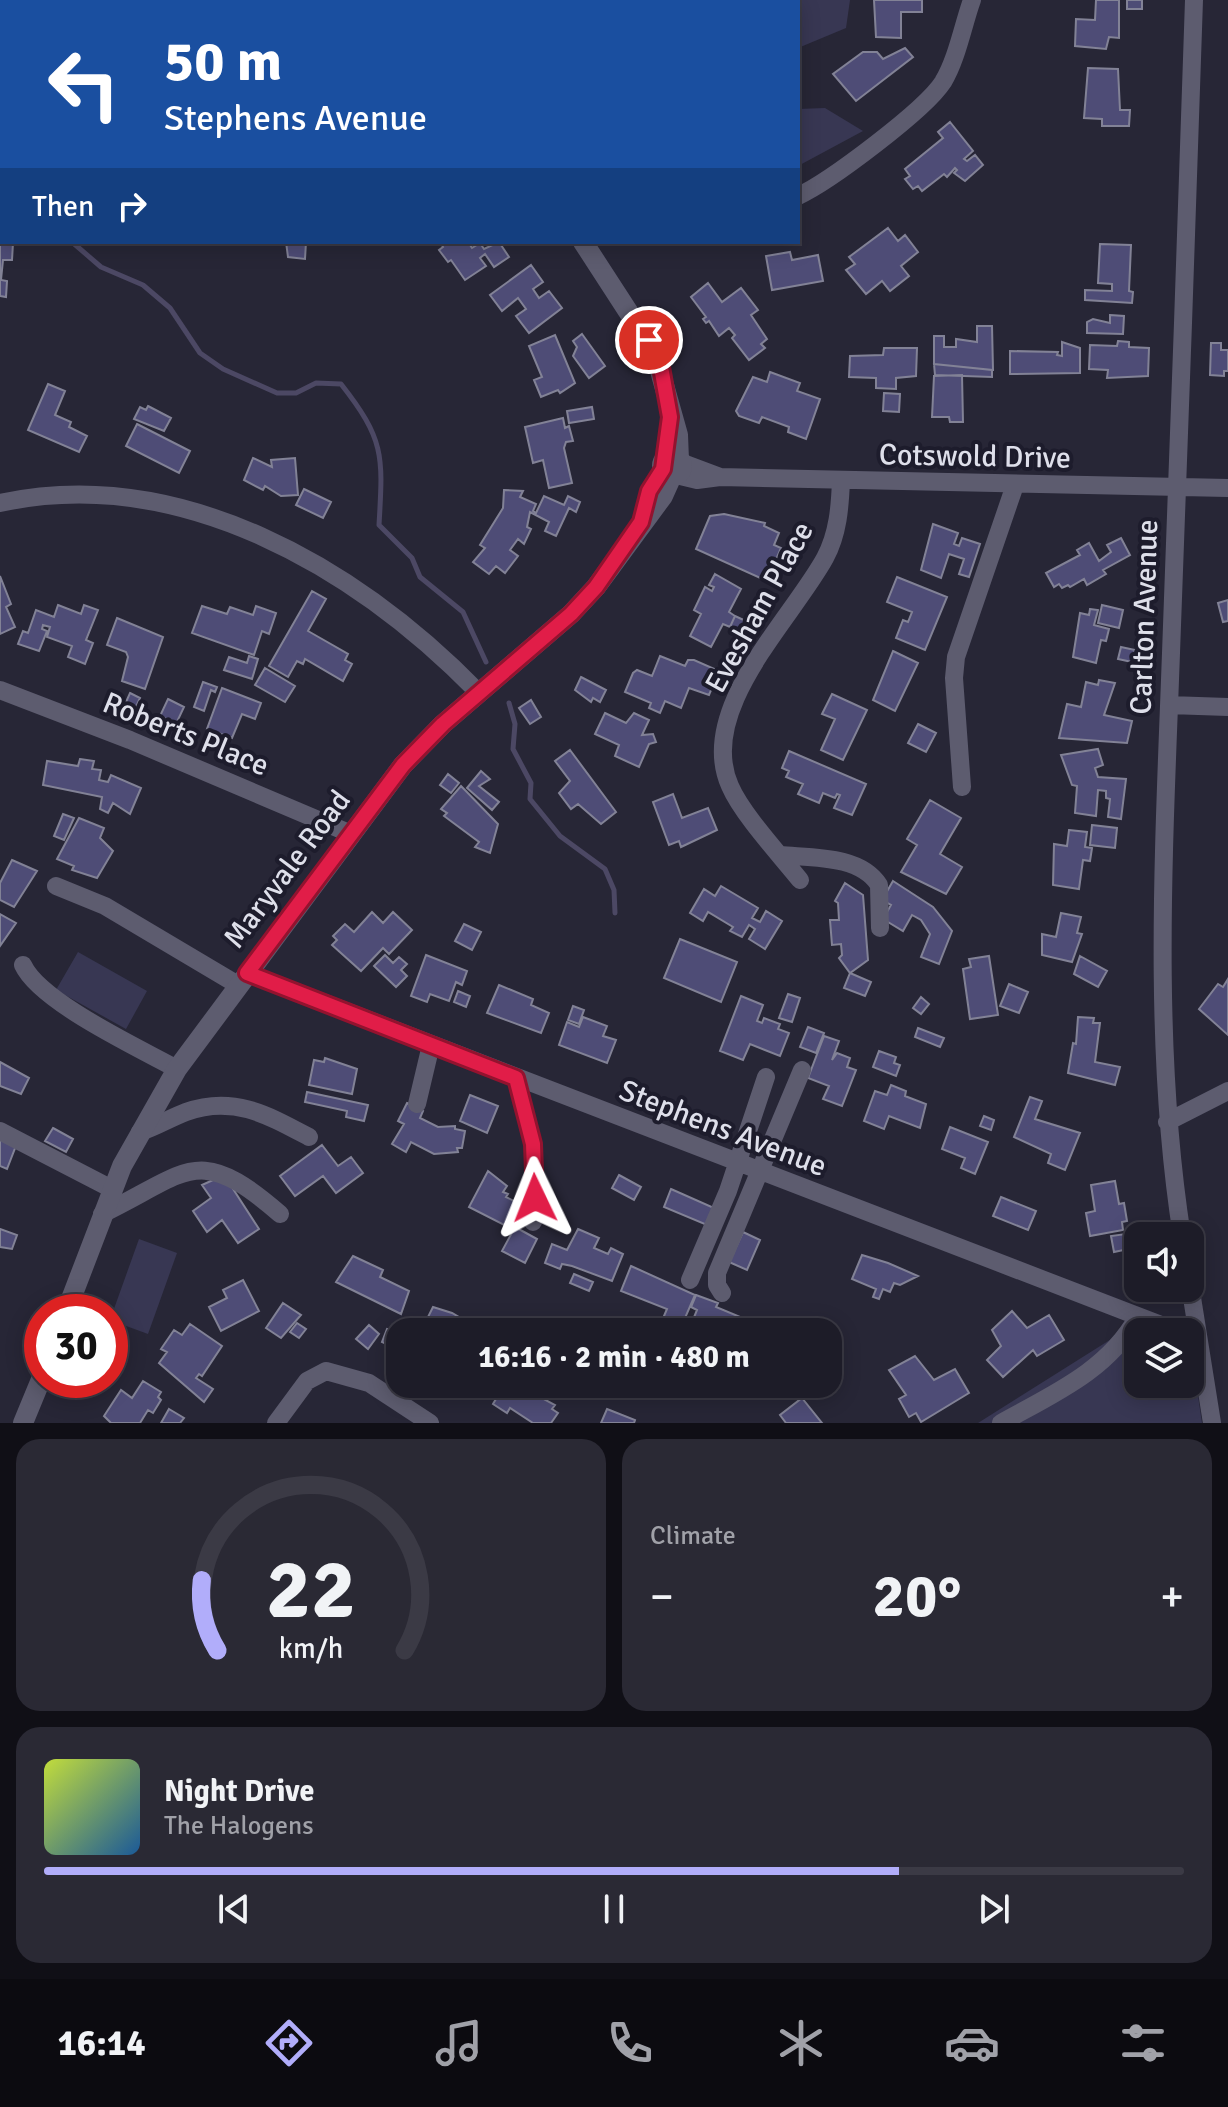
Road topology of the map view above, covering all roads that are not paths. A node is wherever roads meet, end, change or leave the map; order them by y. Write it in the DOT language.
graph roads {
  1 [pos="972,0"];
  2 [pos="1194,0"];
  3 [pos="800,195"];
  4 [pos="584,244"];
  5 [pos="672,467"];
  6 [pos="841,480"];
  7 [pos="1015,485"];
  8 [pos="1228,488"];
  9 [pos="1177,489"];
  10 [pos="0,503"];
  11 [pos="0,690"];
  12 [pos="479,693"];
  13 [pos="1169,705"];
  14 [pos="1228,707"];
  15 [pos="962,787"];
  16 [pos="349,833"];
  17 [pos="780,855"];
  18 [pos="800,880"];
  19 [pos="56,886"];
  20 [pos="880,928"];
  21 [pos="23,965"];
  22 [pos="243,979"];
  23 [pos="431,1045"];
  24 [pos="177,1069"];
  25 [pos="802,1070"];
  26 [pos="766,1077"];
  27 [pos="516,1078"];
  28 [pos="1228,1091"];
  29 [pos="417,1104"];
  30 [pos="1167,1122"];
  31 [pos="0,1131"];
  32 [pos="140,1132"];
  33 [pos="309,1137"];
  34 [pos="735,1163"];
  35 [pos="761,1173"];
  36 [pos="112,1189"];
  37 [pos="102,1214"];
  38 [pos="280,1214"];
  39 [pos="533,1222"];
  40 [pos="1180,1222"];
  41 [pos="690,1280"];
  42 [pos="722,1293"];
  43 [pos="73,1294"];
  44 [pos="1137,1318"];
  45 [pos="1124,1336"];
  46 [pos="1204,1384"];
  47 [pos="33,1398"];
  48 [pos="23,1423"];
  49 [pos="276,1423"];
  50 [pos="430,1423"];
  51 [pos="1001,1423"];
  52 [pos="1212,1423"];
  1 -- 3 [label="street"];
  2 -- 9 [label="street, Carlton Avenue"];
  4 -- 5 [label="street, Maryvale Road"];
  5 -- 6 [label="street, Cotswold Drive"];
  5 -- 12 [label="street, Maryvale Road"];
  6 -- 7 [label="street, Cotswold Drive"];
  6 -- 17 [label="street, Evesham Place"];
  7 -- 9 [label="street, Cotswold Drive"];
  7 -- 15 [label="street"];
  8 -- 9 [label="street, Cotswold Drive"];
  9 -- 13 [label="street, Carlton Avenue"];
  10 -- 12 [label="street"];
  11 -- 16 [label="street, Roberts Place"];
  12 -- 16 [label="street, Maryvale Road"];
  13 -- 14 [label="street"];
  13 -- 30 [label="street, Carlton Avenue"];
  16 -- 22 [label="street, Maryvale Road"];
  17 -- 18 [label="street, Evesham Place"];
  17 -- 20 [label="street"];
  19 -- 22 [label="street, Stephens Avenue"];
  21 -- 24 [label="street"];
  22 -- 23 [label="street, Stephens Avenue"];
  22 -- 24 [label="street, Maryvale Road"];
  23 -- 27 [label="street, Stephens Avenue"];
  23 -- 29 [label="street"];
  24 -- 32 [label="street, Maryvale Road"];
  25 -- 35 [label="street"];
  26 -- 34 [label="street"];
  27 -- 34 [label="street, Stephens Avenue"];
  27 -- 39 [label="street"];
  28 -- 30 [label="street"];
  30 -- 40 [label="street, Carlton Avenue"];
  31 -- 36 [label="street"];
  32 -- 33 [label="street"];
  32 -- 36 [label="street, Maryvale Road"];
  34 -- 35 [label="street, Stephens Avenue"];
  34 -- 41 [label="street"];
  35 -- 42 [label="street"];
  35 -- 44 [label="street, Stephens Avenue"];
  36 -- 37 [label="street, Maryvale Road"];
  37 -- 38 [label="street"];
  37 -- 43 [label="street, Maryvale Road"];
  45 -- 51 [label="street"];
  46 -- 52 [label="street"];
  47 -- 48 [label="street"];
  49 -- 50 [label="street"];
}
